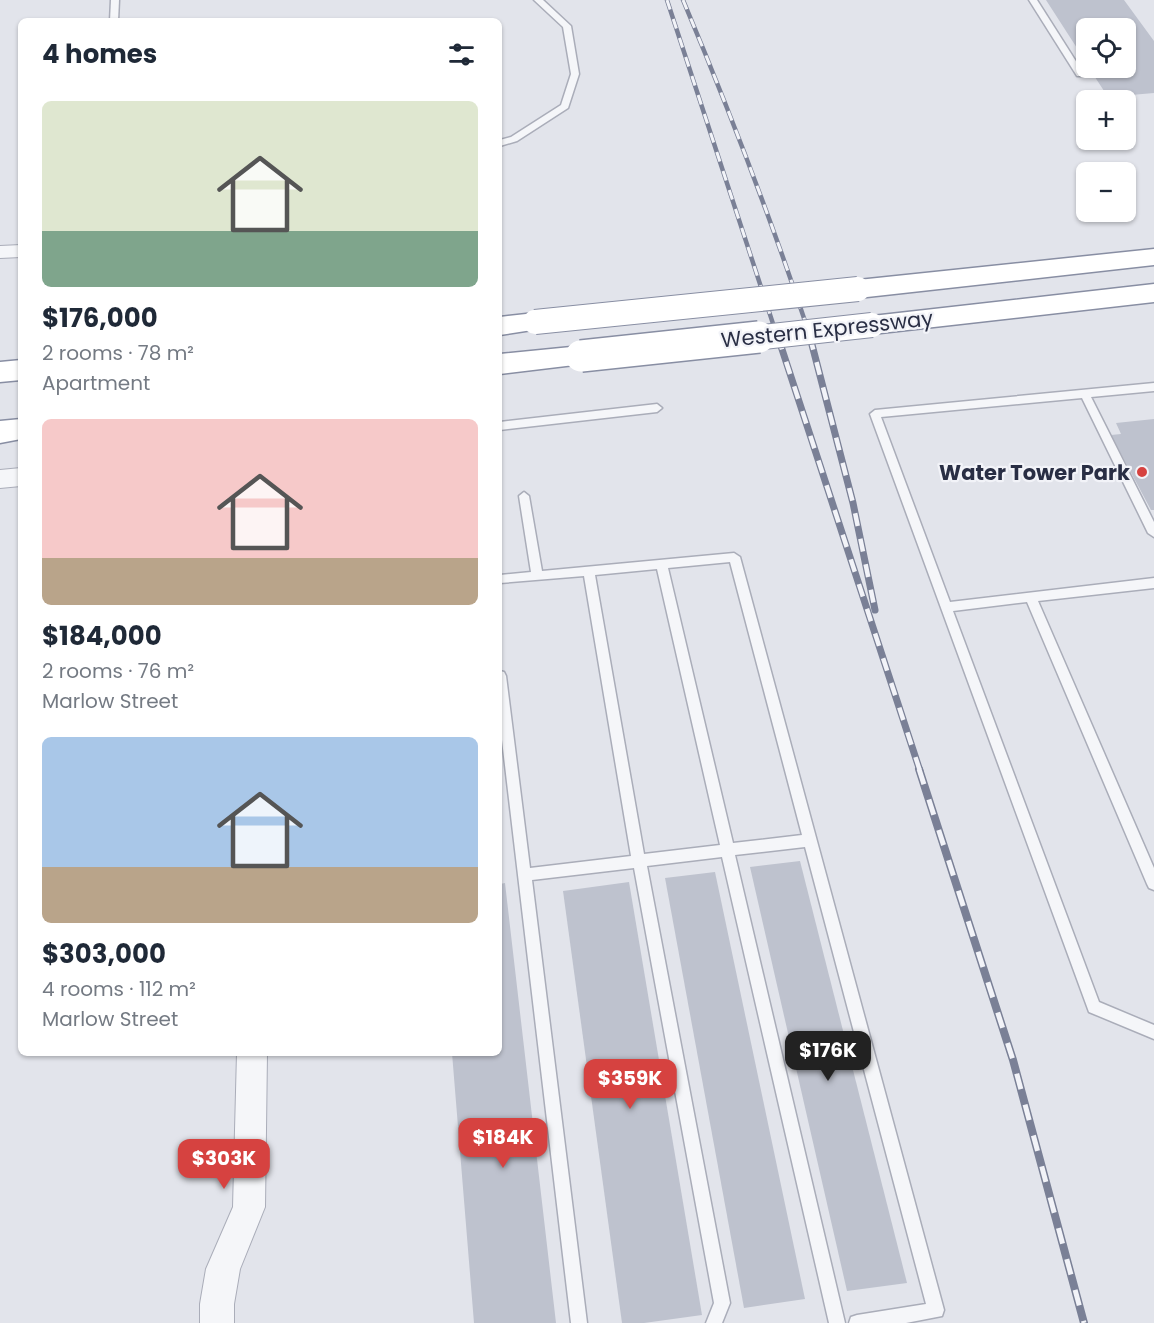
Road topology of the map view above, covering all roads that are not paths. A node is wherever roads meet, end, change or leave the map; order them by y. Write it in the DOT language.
graph roads {
  1 [pos="116,0"];
  2 [pos="538,0"];
  3 [pos="1033,0"];
  4 [pos="114,18"];
  5 [pos="1076,68"];
  6 [pos="502,142"];
  7 [pos="18,250"];
  8 [pos="0,252"];
  9 [pos="1154,256"];
  10 [pos="1154,293"];
  11 [pos="502,326"];
  12 [pos="502,364"];
  13 [pos="0,367"];
  14 [pos="18,368"];
  15 [pos="18,369"];
  16 [pos="0,372"];
  17 [pos="1154,387"];
  18 [pos="1084,394"];
  19 [pos="657,408"];
  20 [pos="18,411"];
  21 [pos="0,413"];
  22 [pos="502,426"];
  23 [pos="18,429"];
  24 [pos="0,432"];
  25 [pos="18,477"];
  26 [pos="0,479"];
  27 [pos="524,496"];
  28 [pos="1154,533"];
  29 [pos="661,563"];
  30 [pos="589,570"];
  31 [pos="537,574"];
  32 [pos="502,579"];
  33 [pos="1154,583"];
  34 [pos="1031,597"];
  35 [pos="945,607"];
  36 [pos="502,693"];
  37 [pos="810,840"];
  38 [pos="727,849"];
  39 [pos="639,861"];
  40 [pos="523,875"];
  41 [pos="1154,884"];
  42 [pos="1154,1032"];
  43 [pos="252,1056"];
  44 [pos="217,1323"];
  45 [pos="579,1323"];
  46 [pos="714,1323"];
  47 [pos="837,1323"];
  48 [pos="857,1323"];
  1 -- 4 [label="lane"];
  2 -- 6 [label="lane"];
  3 -- 5 [label="lane"];
  7 -- 8 [label="street"];
  9 -- 11 [label="highway, Western Expressway, bridge"];
  10 -- 12 [label="highway, Western Expressway, bridge"];
  13 -- 14 [label="highway"];
  15 -- 16 [label="highway"];
  17 -- 18 [label="lane"];
  18 -- 28 [label="lane"];
  18 -- 35 [label="lane"];
  19 -- 22 [label="lane"];
  20 -- 21 [label="highway"];
  23 -- 24 [label="highway"];
  25 -- 26 [label="street"];
  27 -- 31 [label="lane"];
  29 -- 30 [label="lane"];
  29 -- 37 [label="lane"];
  29 -- 38 [label="lane"];
  30 -- 31 [label="lane"];
  30 -- 39 [label="lane"];
  31 -- 32 [label="lane"];
  33 -- 34 [label="lane"];
  34 -- 35 [label="lane"];
  34 -- 41 [label="lane"];
  35 -- 42 [label="lane"];
  36 -- 40 [label="lane"];
  37 -- 38 [label="lane"];
  37 -- 48 [label="lane"];
  38 -- 39 [label="lane"];
  38 -- 47 [label="lane"];
  39 -- 40 [label="lane"];
  39 -- 46 [label="lane"];
  40 -- 45 [label="lane"];
  43 -- 44 [label="street"];
}
